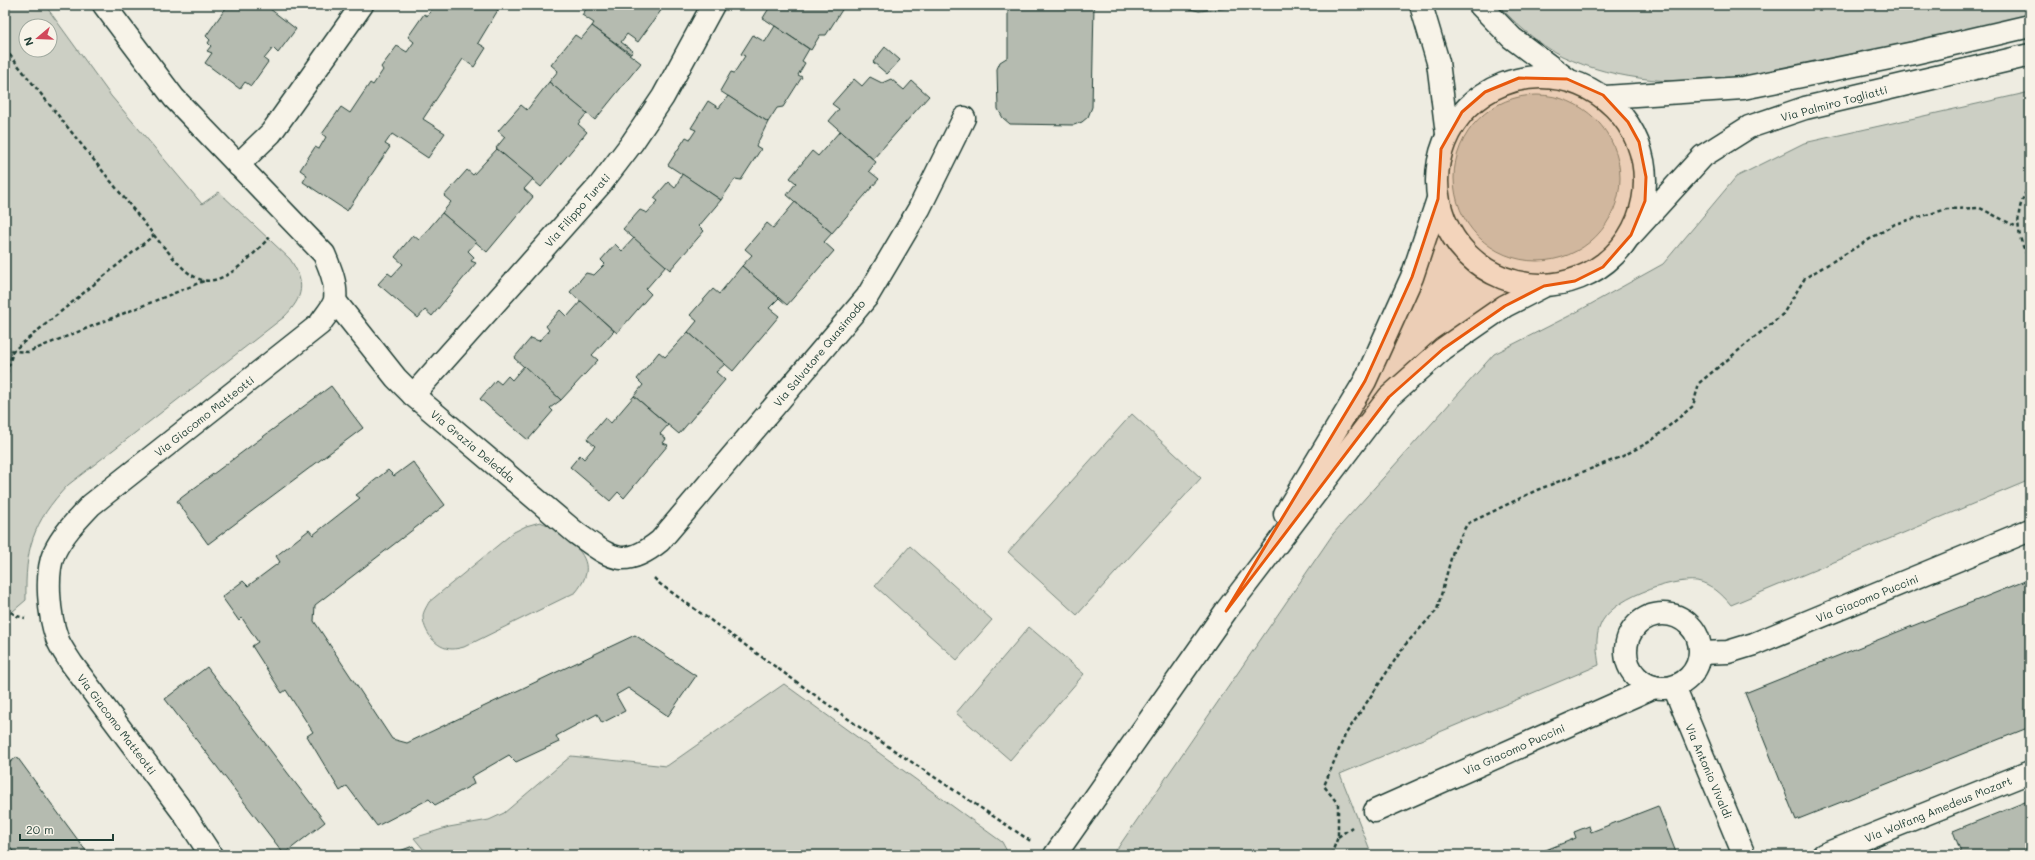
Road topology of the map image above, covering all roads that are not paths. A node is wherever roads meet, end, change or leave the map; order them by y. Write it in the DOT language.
graph roads {
  1 [pos="104,5"];
  2 [pos="362,5"];
  3 [pos="714,5"];
  4 [pos="1422,5"];
  5 [pos="1480,5"];
  6 [pos="2025,29"];
  7 [pos="2030,55"];
  8 [pos="1567,79"];
  9 [pos="1605,97"];
  10 [pos="964,118"];
  11 [pos="1447,134"];
  12 [pos="238,165"];
  13 [pos="1438,199"];
  14 [pos="1631,235"];
  15 [pos="1544,286"];
  16 [pos="335,301"];
  17 [pos="413,395"];
  18 [pos="2030,530"];
  19 [pos="634,558"];
  20 [pos="1226,611"];
  21 [pos="1700,653"];
  22 [pos="1664,687"];
  23 [pos="2030,772"];
  24 [pos="1375,811"];
  25 [pos="211,855"];
  26 [pos="1055,855"];
  27 [pos="1744,855"];
  28 [pos="1823,855"];
  1 -- 12 [label="street"];
  2 -- 12 [label="street"];
  3 -- 17 [label="street, Via Filippo Turati"];
  4 -- 11 [label="street"];
  5 -- 8 [label="street"];
  6 -- 9 [label="street"];
  7 -- 14 [label="street, Via Palmiro Togliatti"];
  8 -- 9 [label="street"];
  8 -- 11 [label="street"];
  9 -- 14 [label="street"];
  10 -- 19 [label="street, Via Salvatore Quasimodo"];
  11 -- 13 [label="street"];
  12 -- 16 [label="street"];
  13 -- 15 [label="street"];
  13 -- 20 [label="street"];
  14 -- 15 [label="street, Via Palmiro Togliatti"];
  15 -- 20 [label="street"];
  16 -- 17 [label="street, Via Grazia Deledda"];
  16 -- 25 [label="street, Via Giacomo Matteotti"];
  17 -- 19 [label="street, Via Grazia Deledda"];
  18 -- 21 [label="street, Via Giacomo Puccini"];
  20 -- 26 [label="street"];
  21 -- 22 [label="street"];
  21 -- 22 [label="street"];
  22 -- 24 [label="street, Via Giacomo Puccini"];
  22 -- 27 [label="street, Via Antonio Vivaldi"];
  23 -- 28 [label="street, Via Wolfang Amedeus Mozart"];
}
